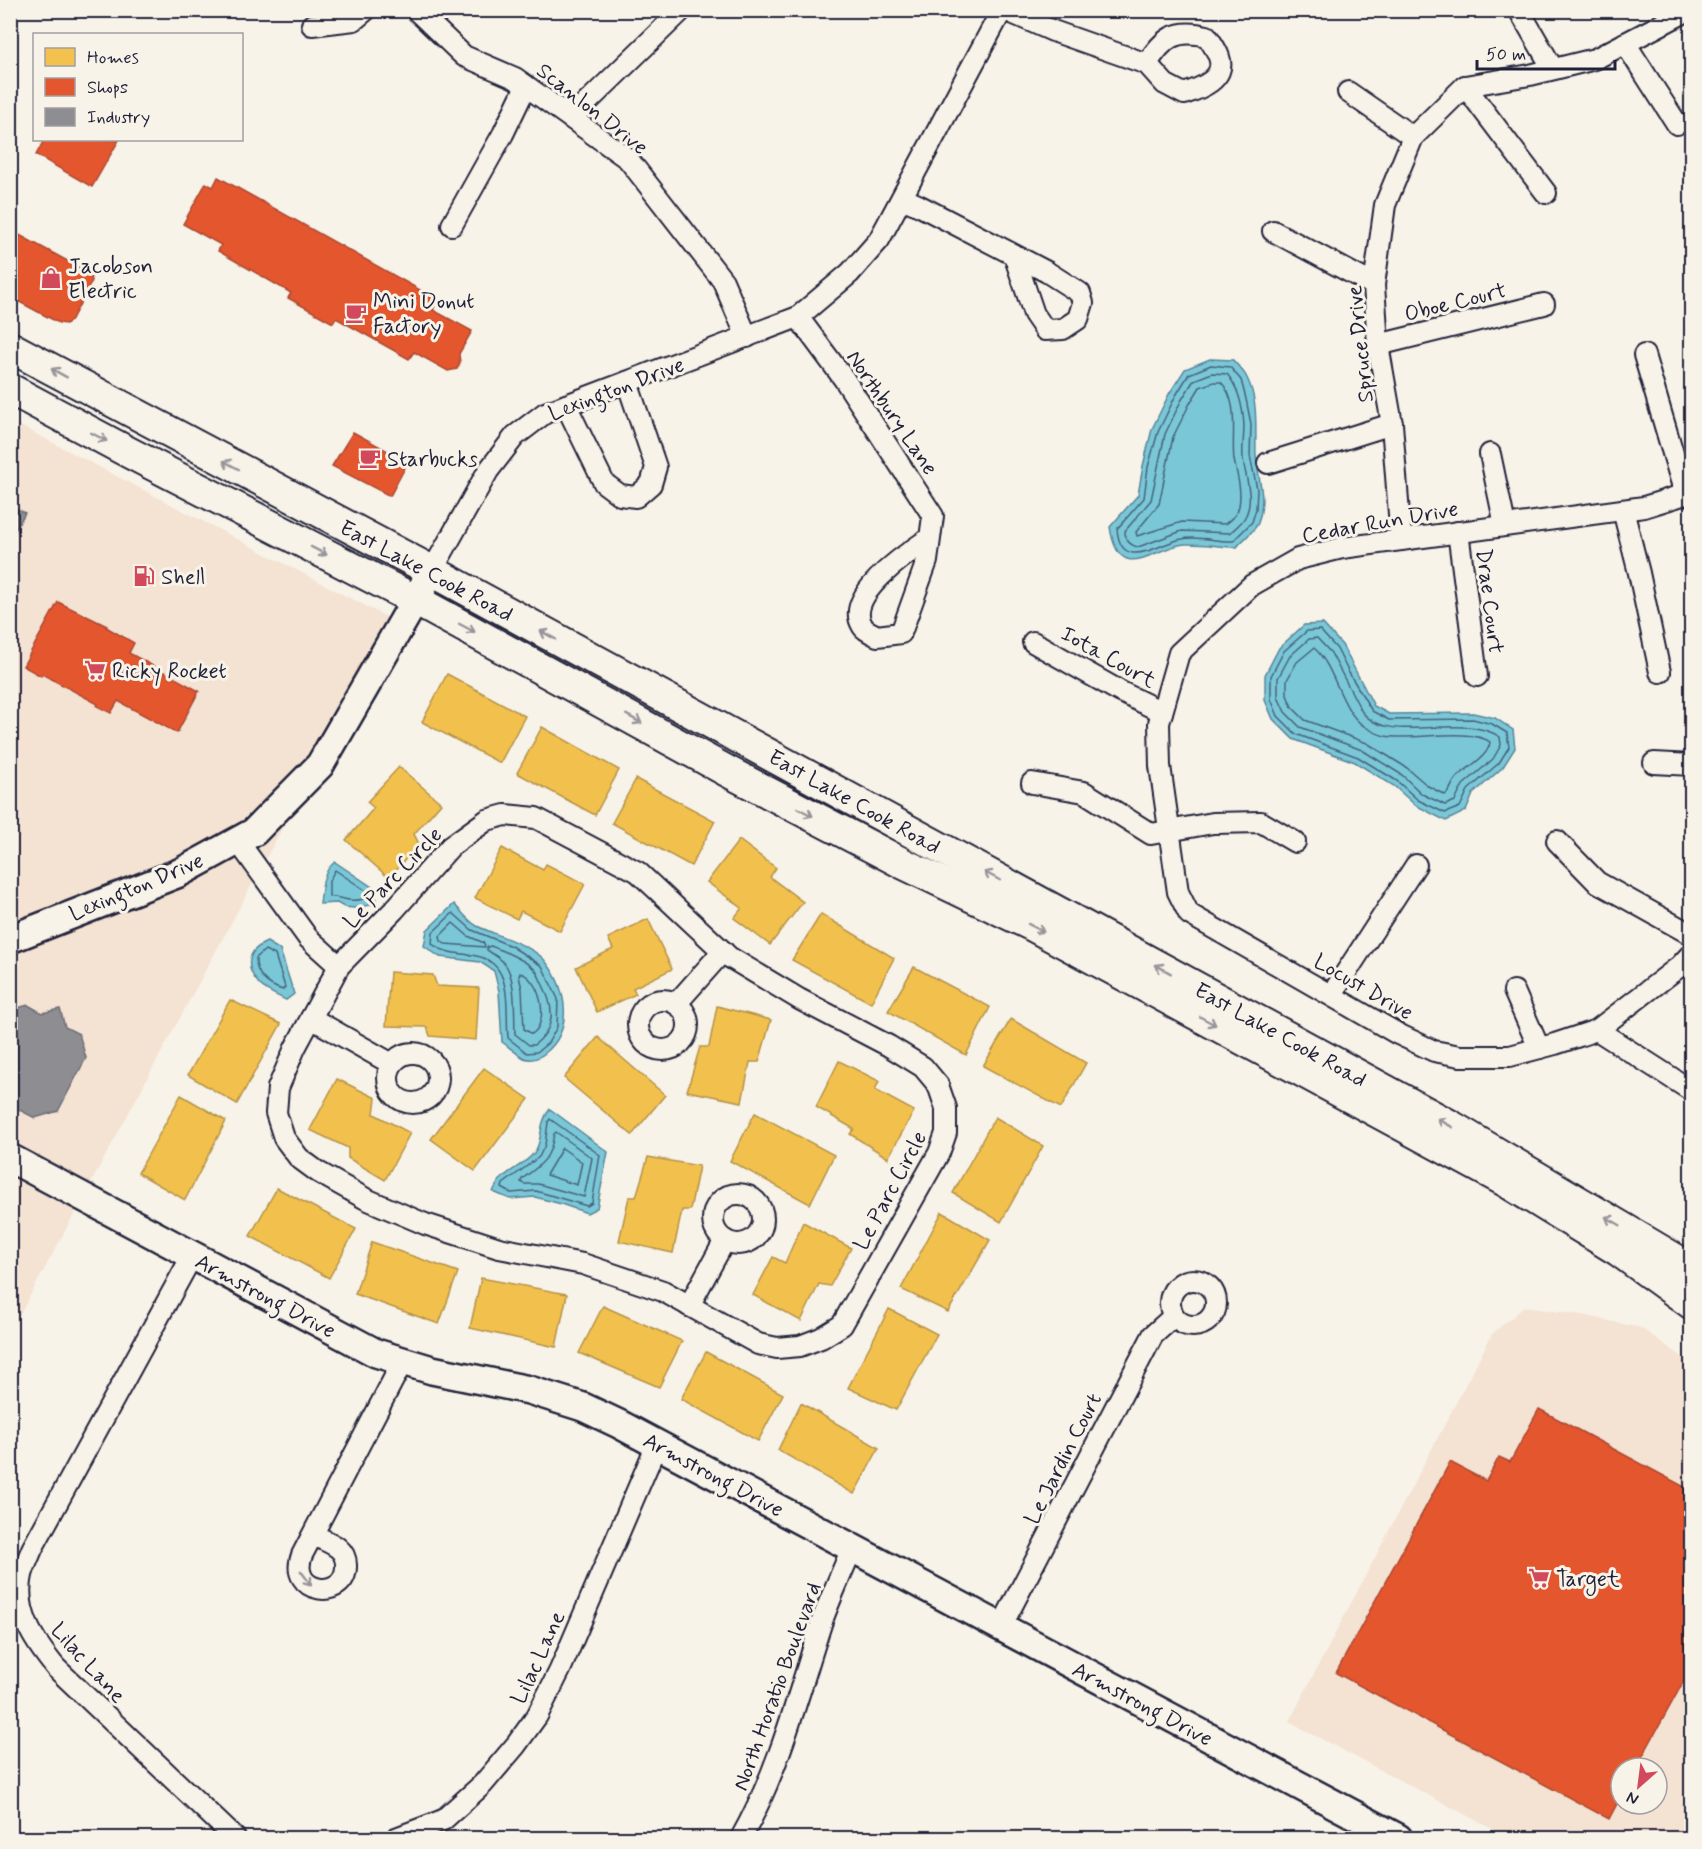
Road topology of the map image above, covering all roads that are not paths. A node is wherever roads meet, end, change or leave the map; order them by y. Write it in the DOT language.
graph roads {
  1 [pos="366,10"];
  2 [pos="416,10"];
  3 [pos="682,10"];
  4 [pos="1004,10"];
  5 [pos="1519,10"];
  6 [pos="1689,10"];
  7 [pos="312,25"];
  8 [pos="1625,43"];
  9 [pos="1147,64"];
  10 [pos="1553,69"];
  11 [pos="526,86"];
  12 [pos="1465,86"];
  13 [pos="1348,92"];
  14 [pos="571,118"];
  15 [pos="1677,124"];
  16 [pos="1413,137"];
  17 [pos="1546,193"];
  18 [pos="902,198"];
  19 [pos="452,225"];
  20 [pos="1273,231"];
  21 [pos="1014,255"];
  22 [pos="1374,285"];
  23 [pos="1544,304"];
  24 [pos="798,318"];
  25 [pos="747,337"];
  26 [pos="1378,345"];
  27 [pos="10,347"];
  28 [pos="1644,355"];
  29 [pos="627,382"];
  30 [pos="10,389"];
  31 [pos="566,405"];
  32 [pos="1392,424"];
  33 [pos="1490,454"];
  34 [pos="1268,463"];
  35 [pos="1688,493"];
  36 [pos="1623,510"];
  37 [pos="1505,525"];
  38 [pos="1458,532"];
  39 [pos="930,538"];
  40 [pos="1401,540"];
  41 [pos="432,571"];
  42 [pos="415,600"];
  43 [pos="1033,642"];
  44 [pos="1660,672"];
  45 [pos="1477,676"];
  46 [pos="1160,718"];
  47 [pos="1654,763"];
  48 [pos="1692,765"];
  49 [pos="1032,783"];
  50 [pos="1169,830"];
  51 [pos="237,840"];
  52 [pos="1557,841"];
  53 [pos="1295,842"];
  54 [pos="1416,865"];
  55 [pos="1692,935"];
  56 [pos="10,939"];
  57 [pos="723,951"];
  58 [pos="1692,953"];
  59 [pos="339,966"];
  60 [pos="1514,991"];
  61 [pos="1332,994"];
  62 [pos="676,1004"];
  63 [pos="311,1018"];
  64 [pos="1597,1030"];
  65 [pos="1539,1048"];
  66 [pos="392,1064"];
  67 [pos="1692,1091"];
  68 [pos="10,1158"];
  69 [pos="725,1240"];
  70 [pos="192,1256"];
  71 [pos="1692,1269"];
  72 [pos="1692,1304"];
  73 [pos="689,1306"];
  74 [pos="1173,1317"];
  75 [pos="403,1361"];
  76 [pos="657,1444"];
  77 [pos="313,1535"];
  78 [pos="852,1548"];
  79 [pos="1001,1627"];
  80 [pos="234,1839"];
  81 [pos="396,1839"];
  82 [pos="741,1839"];
  83 [pos="1398,1839"];
  1 -- 7 [label="street"];
  2 -- 11 [label="street, Scanlon Drive"];
  3 -- 14 [label="street"];
  4 -- 9 [label="street"];
  4 -- 18 [label="street, Lexington Drive"];
  5 -- 10 [label="street"];
  6 -- 8 [label="street"];
  8 -- 10 [label="street"];
  8 -- 15 [label="street"];
  10 -- 12 [label="street"];
  11 -- 14 [label="street, Scanlon Drive"];
  11 -- 19 [label="street"];
  12 -- 16 [label="street, Spruce Drive"];
  12 -- 17 [label="street"];
  13 -- 16 [label="street"];
  14 -- 25 [label="street, Scanlon Drive"];
  16 -- 22 [label="street, Spruce Drive"];
  18 -- 21 [label="street"];
  18 -- 24 [label="street, Lexington Drive"];
  20 -- 22 [label="street"];
  22 -- 26 [label="street, Spruce Drive"];
  23 -- 26 [label="street, Oboe Court"];
  24 -- 25 [label="street, Lexington Drive"];
  24 -- 39 [label="street, Northbury Lane"];
  25 -- 29 [label="street, Lexington Drive"];
  26 -- 32 [label="street, Spruce Drive"];
  41 -- 27 [label="main road, East Lake Cook Road, one-way"];
  28 -- 35 [label="street"];
  29 -- 31 [label="street, Lexington Drive"];
  29 -- 31 [label="street"];
  30 -- 42 [label="main road, East Lake Cook Road, one-way"];
  31 -- 41 [label="street, Lexington Drive"];
  32 -- 34 [label="street"];
  32 -- 40 [label="street, Spruce Drive"];
  33 -- 37 [label="street"];
  35 -- 36 [label="street, Cedar Run Drive"];
  36 -- 37 [label="street, Cedar Run Drive"];
  36 -- 44 [label="street"];
  37 -- 38 [label="street, Cedar Run Drive"];
  38 -- 40 [label="street, Cedar Run Drive"];
  38 -- 45 [label="street, Drae Court"];
  39 -- 39 [label="street, Northbury Lane"];
  40 -- 46 [label="street, Cedar Run Drive"];
  41 -- 42 [label="street, Lexington Drive"];
  71 -- 41 [label="main road, East Lake Cook Road, one-way"];
  42 -- 51 [label="street, Lexington Drive"];
  42 -- 72 [label="main road, East Lake Cook Road, one-way"];
  43 -- 46 [label="street, Iota Court"];
  46 -- 50 [label="street, Locust Drive"];
  47 -- 48 [label="street"];
  49 -- 50 [label="street"];
  50 -- 53 [label="street"];
  50 -- 61 [label="street, Locust Drive"];
  51 -- 56 [label="street, Lexington Drive"];
  51 -- 59 [label="street"];
  52 -- 55 [label="street"];
  54 -- 61 [label="street"];
  57 -- 59 [label="street, Le Parc Circle"];
  57 -- 62 [label="street"];
  57 -- 73 [label="street, Le Parc Circle"];
  58 -- 64 [label="street, Locust Drive"];
  59 -- 63 [label="street, Le Parc Circle"];
  60 -- 65 [label="street"];
  61 -- 65 [label="street, Locust Drive"];
  63 -- 66 [label="street"];
  63 -- 73 [label="street, Le Parc Circle"];
  64 -- 65 [label="street, Locust Drive"];
  64 -- 67 [label="street"];
  68 -- 70 [label="street, Armstrong Drive"];
  69 -- 73 [label="street"];
  70 -- 75 [label="street, Armstrong Drive"];
  70 -- 80 [label="street, Lilac Lane"];
  74 -- 79 [label="street, Le Jardin Court"];
  75 -- 76 [label="street, Armstrong Drive"];
  75 -- 77 [label="street"];
  76 -- 78 [label="street, Armstrong Drive"];
  76 -- 81 [label="street, Lilac Lane"];
  78 -- 79 [label="street, Armstrong Drive"];
  78 -- 82 [label="street, North Horatio Boulevard"];
  79 -- 83 [label="street, Armstrong Drive"];
}
